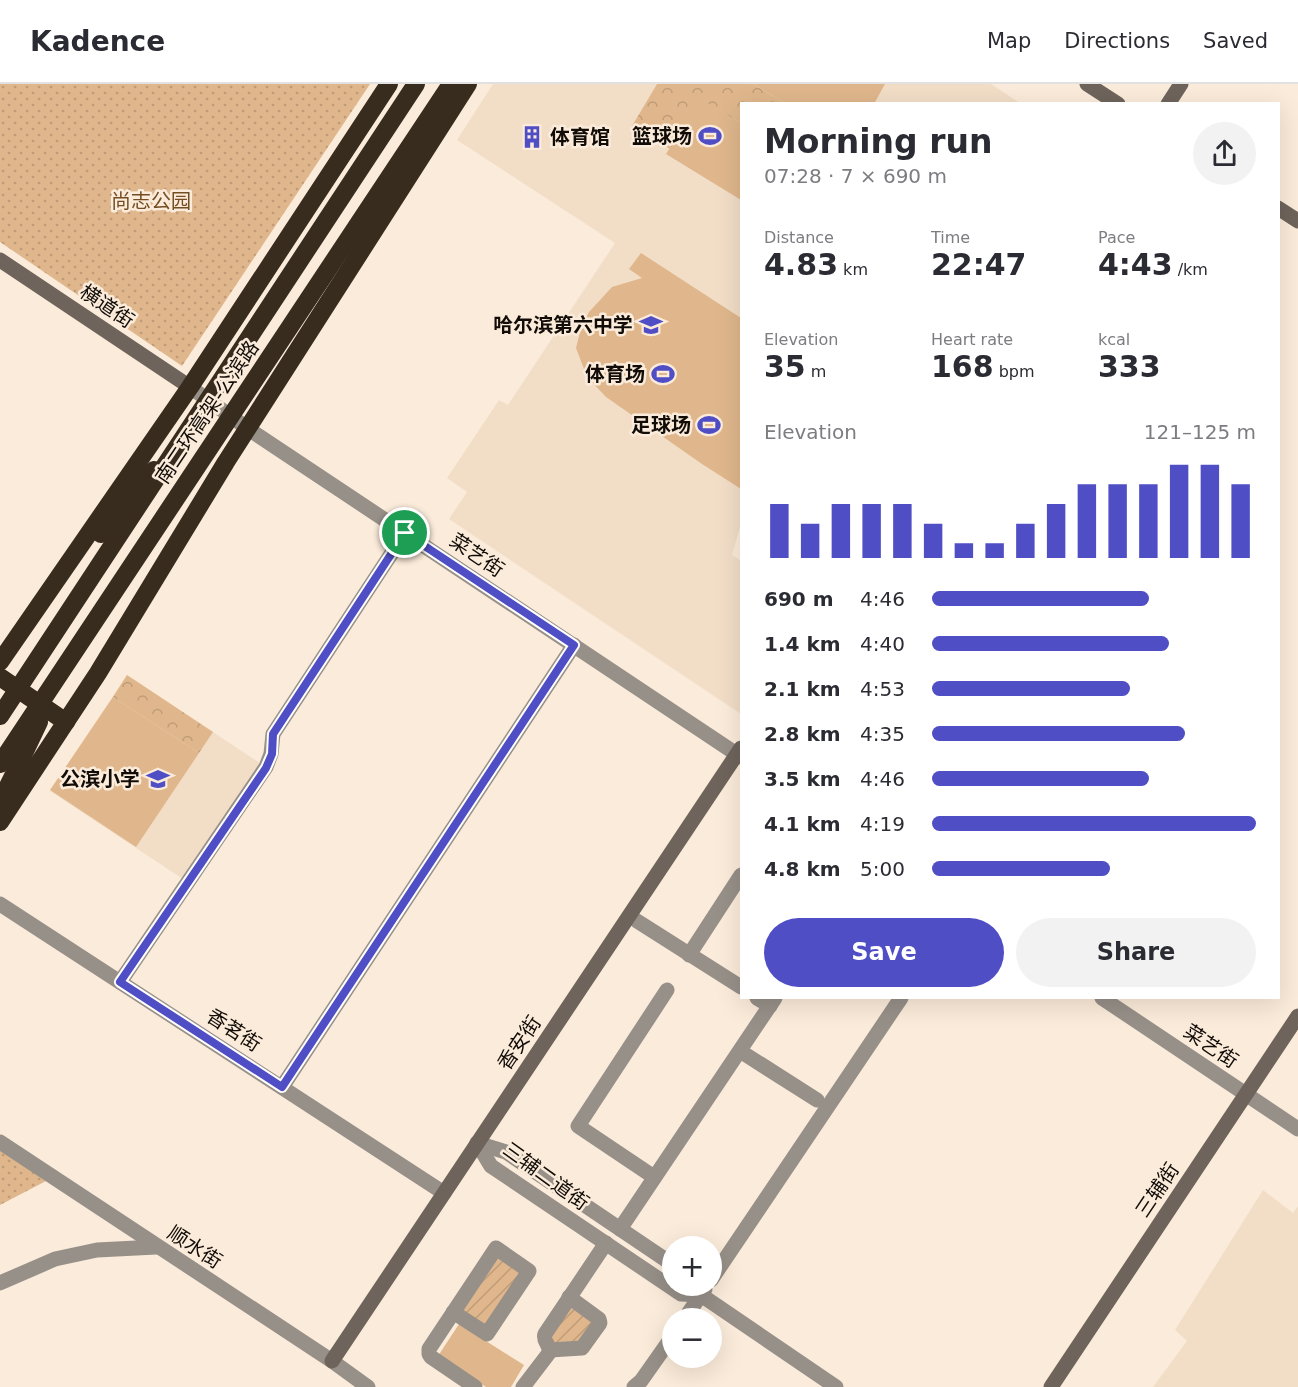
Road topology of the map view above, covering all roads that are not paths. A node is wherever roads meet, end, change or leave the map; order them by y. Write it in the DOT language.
graph roads {
  1 [pos="389,84"];
  2 [pos="416,84"];
  3 [pos="451,84"];
  4 [pos="468,84"];
  5 [pos="1087,84"];
  6 [pos="1181,84"];
  7 [pos="1115,102"];
  8 [pos="1169,102"];
  9 [pos="1280,209"];
  10 [pos="1298,221"];
  11 [pos="0,260"];
  12 [pos="190,387"];
  13 [pos="247,428"];
  14 [pos="184,435"];
  15 [pos="405,533"];
  16 [pos="23,628"];
  17 [pos="574,645"];
  18 [pos="71,657"];
  19 [pos="0,662"];
  20 [pos="0,678"];
  21 [pos="0,716"];
  22 [pos="66,722"];
  23 [pos="740,753"];
  24 [pos="0,764"];
  25 [pos="0,802"];
  26 [pos="0,822"];
  27 [pos="740,877"];
  28 [pos="0,904"];
  29 [pos="637,921"];
  30 [pos="689,955"];
  31 [pos="120,982"];
  32 [pos="740,986"];
  33 [pos="667,990"];
  34 [pos="900,999"];
  35 [pos="1104,999"];
  36 [pos="767,1000"];
  37 [pos="1298,1016"];
  38 [pos="740,1051"];
  39 [pos="282,1087"];
  40 [pos="1246,1094"];
  41 [pos="817,1100"];
  42 [pos="1298,1128"];
  43 [pos="0,1142"];
  44 [pos="477,1143"];
  45 [pos="654,1177"];
  46 [pos="444,1193"];
  47 [pos="620,1229"];
  48 [pos="606,1243"];
  49 [pos="156,1247"];
  50 [pos="662,1257"];
  51 [pos="722,1264"];
  52 [pos="662,1281"];
  53 [pos="0,1283"];
  54 [pos="712,1296"];
  55 [pos="569,1297"];
  56 [pos="453,1312"];
  57 [pos="550,1350"];
  58 [pos="662,1351"];
  59 [pos="332,1361"];
  60 [pos="368,1387"];
  61 [pos="475,1387"];
  62 [pos="523,1387"];
  63 [pos="634,1387"];
  64 [pos="836,1387"];
  65 [pos="1051,1387"];
  1 -- 12 [label="highway"];
  2 -- 14 [label="highway, 南二环高架-公滨路, bridge"];
  3 -- 18 [label="highway, 南二环高架-公滨路, bridge"];
  4 -- 13 [label="highway"];
  5 -- 7 [label="street"];
  6 -- 8 [label="street"];
  9 -- 10 [label="street"];
  11 -- 12 [label="street, 横道街"];
  12 -- 13 [label="street, 菜艺街"];
  12 -- 16 [label="highway"];
  13 -- 15 [label="street, 菜艺街"];
  13 -- 22 [label="highway"];
  14 -- 16 [label="highway, bridge"];
  14 -- 21 [label="highway, 南二环高架-公滨路, bridge"];
  15 -- 17 [label="street, 菜艺街"];
  15 -- 31 [label="street"];
  16 -- 19 [label="highway"];
  17 -- 23 [label="street, 菜艺街"];
  17 -- 39 [label="street"];
  18 -- 24 [label="highway, 南二环高架-公滨路, bridge"];
  18 -- 25 [label="highway, bridge"];
  20 -- 22 [label="highway"];
  22 -- 26 [label="highway"];
  23 -- 44 [label="street, 香安街"];
  27 -- 30 [label="street"];
  28 -- 31 [label="street, 香茗街"];
  29 -- 30 [label="street"];
  30 -- 32 [label="street"];
  31 -- 39 [label="street, 香茗街"];
  33 -- 45 [label="street"];
  34 -- 51 [label="street"];
  35 -- 40 [label="street, 菜艺街"];
  36 -- 38 [label="street"];
  37 -- 40 [label="street, 三辅街"];
  38 -- 41 [label="street"];
  38 -- 45 [label="street"];
  39 -- 46 [label="street, 香茗街"];
  40 -- 42 [label="street, 菜艺街"];
  40 -- 65 [label="street, 三辅街"];
  43 -- 49 [label="street, 顺水街"];
  44 -- 46 [label="street, 香安街"];
  44 -- 47 [label="street, 三辅二道街"];
  44 -- 48 [label="street, 三辅二道街"];
  45 -- 47 [label="street"];
  46 -- 59 [label="street, 香安街"];
  47 -- 50 [label="street, 三辅二道街"];
  48 -- 52 [label="street, 三辅二道街"];
  48 -- 55 [label="street"];
  49 -- 53 [label="street"];
  49 -- 59 [label="street, 顺水街"];
  54 -- 64 [label="street, 三辅二道街"];
  55 -- 57 [label="street"];
  55 -- 57 [label="street"];
  56 -- 56 [label="street"];
  56 -- 61 [label="street"];
  57 -- 62 [label="street"];
  58 -- 63 [label="street"];
  59 -- 60 [label="street, 顺水街"];
}
